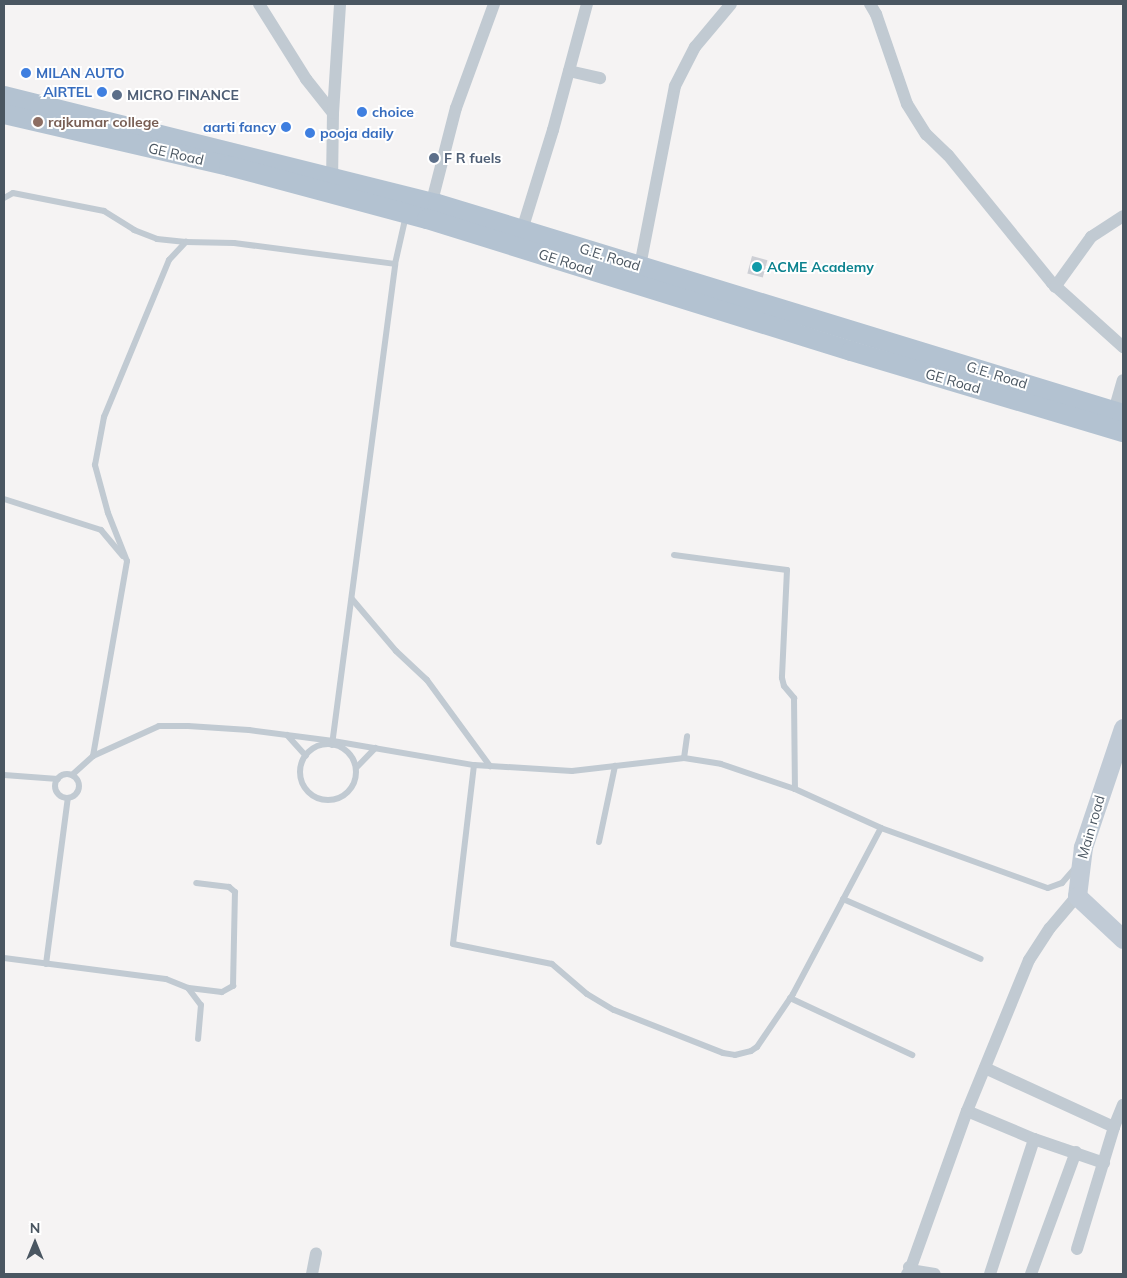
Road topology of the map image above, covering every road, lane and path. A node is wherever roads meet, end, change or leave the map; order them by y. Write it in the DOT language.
graph roads {
  1 [pos="259,4"];
  2 [pos="340,4"];
  3 [pos="494,4"];
  4 [pos="587,4"];
  5 [pos="730,4"];
  6 [pos="870,4"];
  7 [pos="569,71"];
  8 [pos="600,78"];
  9 [pos="4,96"];
  10 [pos="333,113"];
  11 [pos="4,114"];
  12 [pos="332,185"];
  13 [pos="4,198"];
  14 [pos="429,211"];
  15 [pos="406,214"];
  16 [pos="1123,216"];
  17 [pos="522,230"];
  18 [pos="186,242"];
  19 [pos="395,264"];
  20 [pos="640,266"];
  21 [pos="1055,287"];
  22 [pos="1123,347"];
  23 [pos="1123,380"];
  24 [pos="1119,412"];
  25 [pos="1123,432"];
  26 [pos="4,500"];
  27 [pos="674,555"];
  28 [pos="128,561"];
  29 [pos="352,598"];
  30 [pos="1123,728"];
  31 [pos="287,735"];
  32 [pos="687,736"];
  33 [pos="332,743"];
  34 [pos="375,748"];
  35 [pos="93,756"];
  36 [pos="306,756"];
  37 [pos="684,758"];
  38 [pos="474,765"];
  39 [pos="490,766"];
  40 [pos="615,766"];
  41 [pos="356,768"];
  42 [pos="4,775"];
  43 [pos="72,775"];
  44 [pos="58,779"];
  45 [pos="794,789"];
  46 [pos="68,798"];
  47 [pos="881,828"];
  48 [pos="599,842"];
  49 [pos="1081,861"];
  50 [pos="196,883"];
  51 [pos="1077,896"];
  52 [pos="843,899"];
  53 [pos="1119,932"];
  54 [pos="4,958"];
  55 [pos="981,960"];
  56 [pos="46,964"];
  57 [pos="188,988"];
  58 [pos="790,998"];
  59 [pos="198,1039"];
  60 [pos="912,1055"];
  61 [pos="985,1068"];
  62 [pos="1123,1105"];
  63 [pos="966,1111"];
  64 [pos="1114,1127"];
  65 [pos="1034,1139"];
  66 [pos="1076,1152"];
  67 [pos="1104,1163"];
  68 [pos="1077,1249"];
  69 [pos="316,1253"];
  70 [pos="909,1271"];
  71 [pos="312,1274"];
  72 [pos="935,1274"];
  73 [pos="990,1274"];
  74 [pos="1031,1274"];
  1 -- 10 [label="street"];
  2 -- 10 [label="street"];
  3 -- 14 [label="street"];
  4 -- 7 [label="street"];
  5 -- 20 [label="street"];
  6 -- 21 [label="street"];
  7 -- 8 [label="street"];
  7 -- 17 [label="street"];
  9 -- 12 [label="main road, G.E. Road"];
  10 -- 12 [label="street"];
  11 -- 12 [label="main road, GE Road"];
  12 -- 14 [label="main road, G.E. Road"];
  12 -- 15 [label="main road, GE Road"];
  13 -- 18 [label="lane"];
  14 -- 15 [label="main road, GE Road"];
  14 -- 17 [label="main road, G.E. Road"];
  14 -- 25 [label="main road, GE Road"];
  15 -- 19 [label="lane"];
  16 -- 21 [label="street"];
  17 -- 20 [label="main road, G.E. Road"];
  18 -- 19 [label="lane"];
  18 -- 28 [label="lane"];
  19 -- 29 [label="lane"];
  20 -- 24 [label="main road, G.E. Road"];
  21 -- 22 [label="street"];
  23 -- 24 [label="street"];
  26 -- 28 [label="lane"];
  27 -- 45 [label="lane"];
  28 -- 35 [label="lane"];
  29 -- 33 [label="lane"];
  29 -- 39 [label="lane"];
  30 -- 49 [label="street, Main road"];
  31 -- 33 [label="lane"];
  31 -- 35 [label="lane"];
  31 -- 36 [label="lane"];
  32 -- 37 [label="lane"];
  33 -- 34 [label="lane"];
  33 -- 36 [label="lane"];
  33 -- 41 [label="lane"];
  34 -- 38 [label="lane"];
  34 -- 41 [label="lane"];
  35 -- 43 [label="lane"];
  36 -- 41 [label="lane"];
  37 -- 40 [label="lane"];
  37 -- 45 [label="lane"];
  38 -- 39 [label="lane"];
  38 -- 58 [label="lane"];
  39 -- 40 [label="lane"];
  40 -- 48 [label="lane"];
  42 -- 44 [label="lane"];
  43 -- 44 [label="lane"];
  43 -- 46 [label="lane"];
  44 -- 46 [label="lane"];
  45 -- 47 [label="lane"];
  46 -- 56 [label="lane"];
  47 -- 49 [label="lane"];
  47 -- 52 [label="lane"];
  49 -- 51 [label="street, Main road"];
  50 -- 57 [label="lane"];
  51 -- 53 [label="street"];
  51 -- 61 [label="street"];
  52 -- 55 [label="lane"];
  52 -- 58 [label="lane"];
  54 -- 56 [label="lane"];
  56 -- 57 [label="lane"];
  57 -- 59 [label="lane"];
  58 -- 60 [label="lane"];
  61 -- 63 [label="street"];
  61 -- 64 [label="street"];
  62 -- 64 [label="street"];
  63 -- 65 [label="street"];
  63 -- 70 [label="street"];
  64 -- 67 [label="street"];
  65 -- 66 [label="street"];
  65 -- 73 [label="street"];
  66 -- 67 [label="street"];
  66 -- 74 [label="street"];
  67 -- 68 [label="street"];
  69 -- 71 [label="street"];
  70 -- 72 [label="street"];
}
